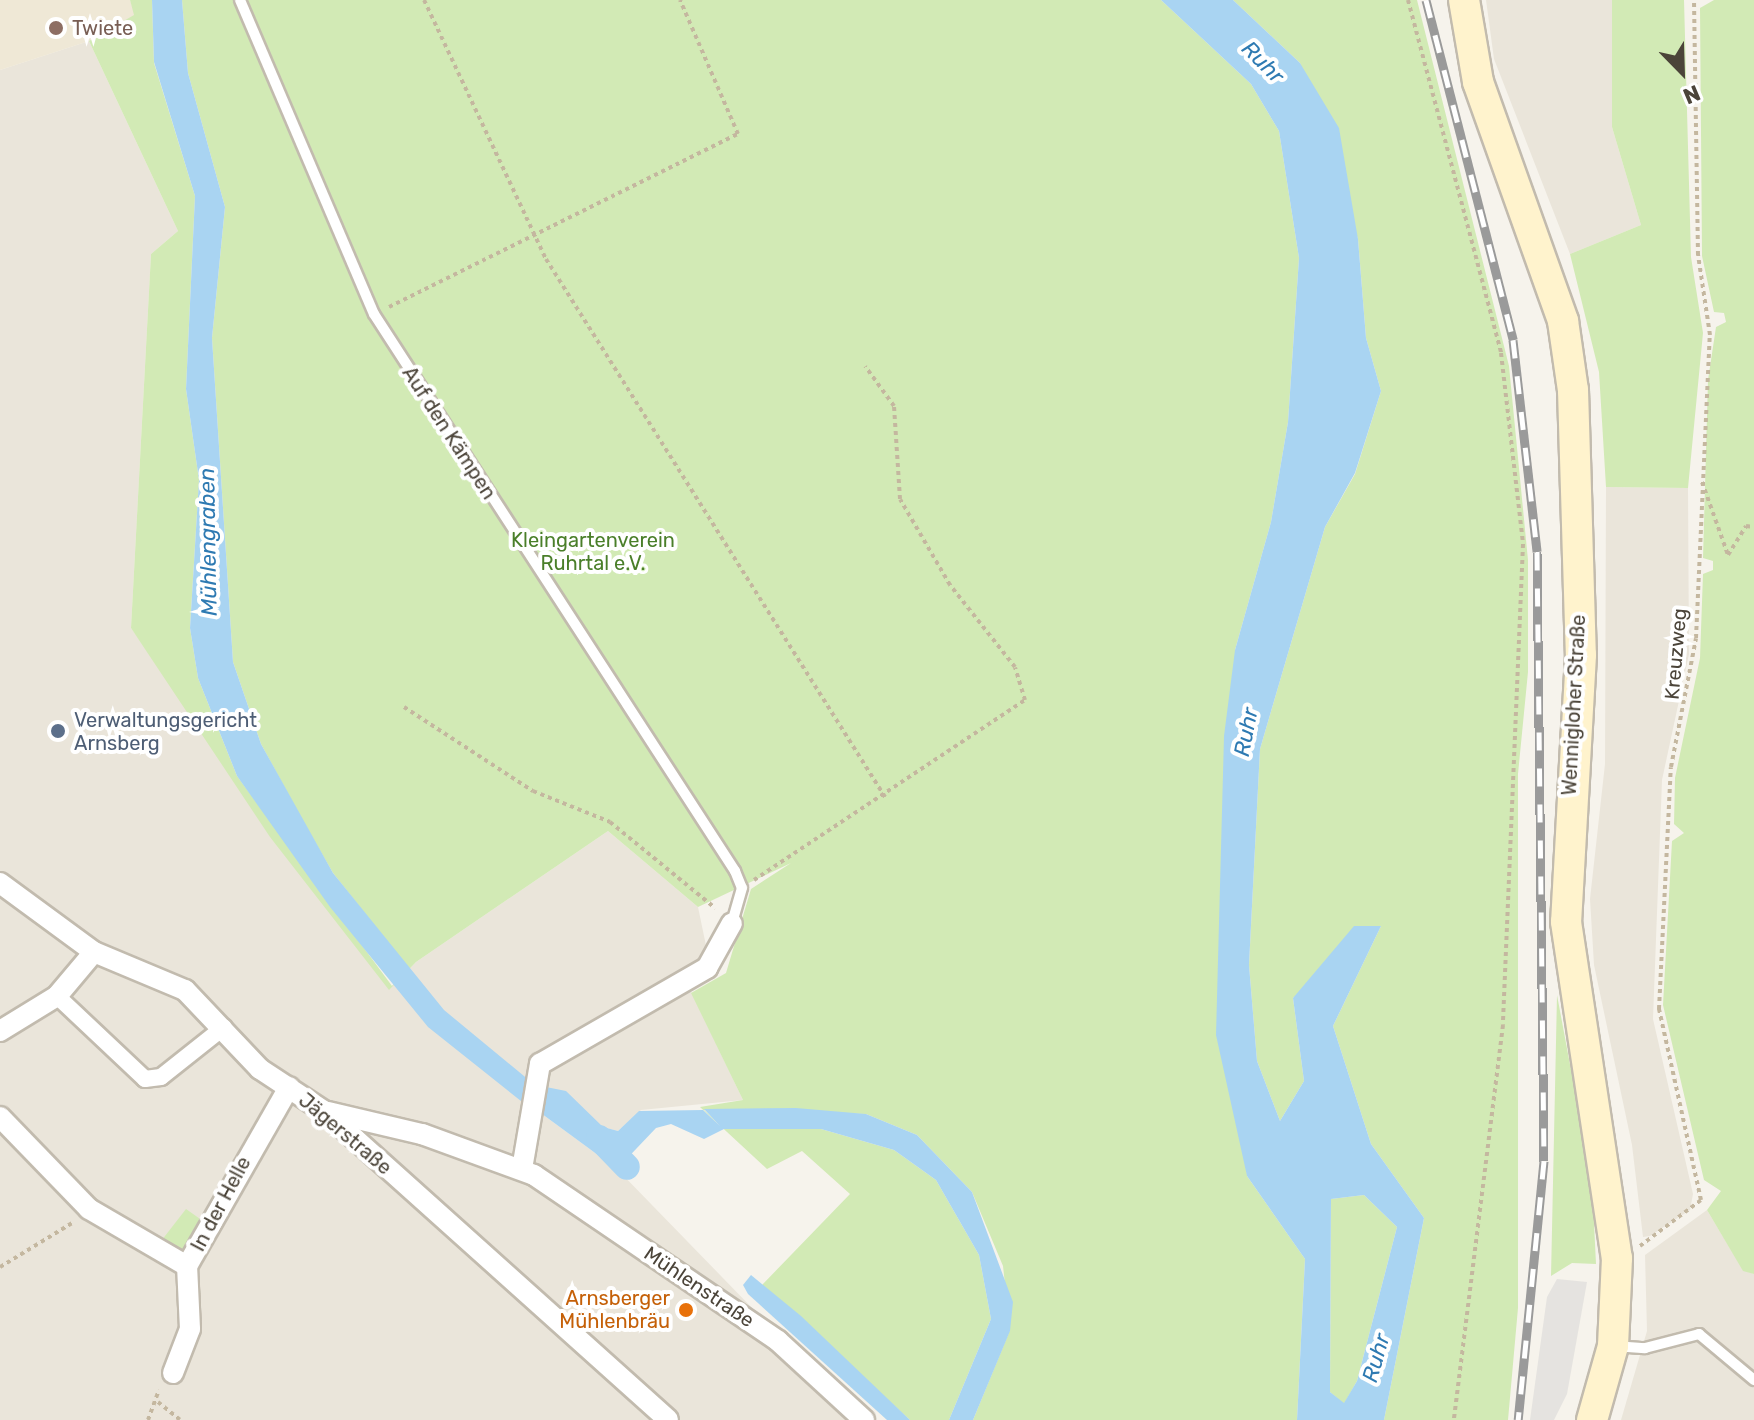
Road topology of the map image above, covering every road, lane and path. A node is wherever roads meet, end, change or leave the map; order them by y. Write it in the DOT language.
graph roads {
  1 [pos="240,0"];
  2 [pos="424,0"];
  3 [pos="680,0"];
  4 [pos="1408,0"];
  5 [pos="1464,0"];
  6 [pos="1694,0"];
  7 [pos="532,233"];
  8 [pos="374,314"];
  9 [pos="865,366"];
  10 [pos="1701,480"];
  11 [pos="1754,527"];
  12 [pos="404,707"];
  13 [pos="885,797"];
  14 [pos="0,883"];
  15 [pos="742,888"];
  16 [pos="732,923"];
  17 [pos="94,952"];
  18 [pos="57,996"];
  19 [pos="224,1027"];
  20 [pos="0,1031"];
  21 [pos="289,1087"];
  22 [pos="324,1111"];
  23 [pos="0,1117"];
  24 [pos="522,1169"];
  25 [pos="89,1209"];
  26 [pos="1617,1258"];
  27 [pos="187,1266"];
  28 [pos="0,1267"];
  29 [pos="1613,1346"];
  30 [pos="173,1373"];
  31 [pos="1754,1380"];
  32 [pos="158,1391"];
  33 [pos="158,1402"];
  34 [pos="148,1420"];
  35 [pos="180,1420"];
  36 [pos="668,1420"];
  37 [pos="864,1420"];
  38 [pos="1454,1420"];
  39 [pos="1592,1420"];
  1 -- 8 [label="lane, Auf den Kämpen"];
  2 -- 7 [label="path"];
  3 -- 7 [label="path"];
  4 -- 38 [label="path"];
  5 -- 26 [label="main road, Wennigloher Straße"];
  6 -- 10 [label="path, Kreuzweg"];
  7 -- 8 [label="path"];
  7 -- 13 [label="path"];
  8 -- 15 [label="lane, Auf den Kämpen"];
  9 -- 13 [label="path"];
  10 -- 11 [label="path"];
  10 -- 26 [label="path, Kreuzweg"];
  12 -- 16 [label="path"];
  13 -- 15 [label="path"];
  14 -- 17 [label="street, Jägerstraße"];
  15 -- 16 [label="lane"];
  16 -- 24 [label="street"];
  17 -- 18 [label="street"];
  17 -- 19 [label="street, Jägerstraße"];
  18 -- 19 [label="street"];
  18 -- 20 [label="street"];
  19 -- 21 [label="street, Jägerstraße"];
  21 -- 22 [label="street, Jägerstraße"];
  21 -- 27 [label="street, In der Helle"];
  22 -- 24 [label="street, Mühlenstraße"];
  22 -- 36 [label="street, Jägerstraße"];
  23 -- 25 [label="street"];
  24 -- 37 [label="street, Mühlenstraße"];
  25 -- 27 [label="street"];
  25 -- 28 [label="path"];
  26 -- 29 [label="main road, Wennigloher Straße"];
  27 -- 30 [label="street, In der Helle"];
  29 -- 31 [label="lane"];
  29 -- 39 [label="main road, Wennigloher Straße"];
  32 -- 33 [label="path"];
  33 -- 34 [label="path"];
  33 -- 35 [label="path"];
}
